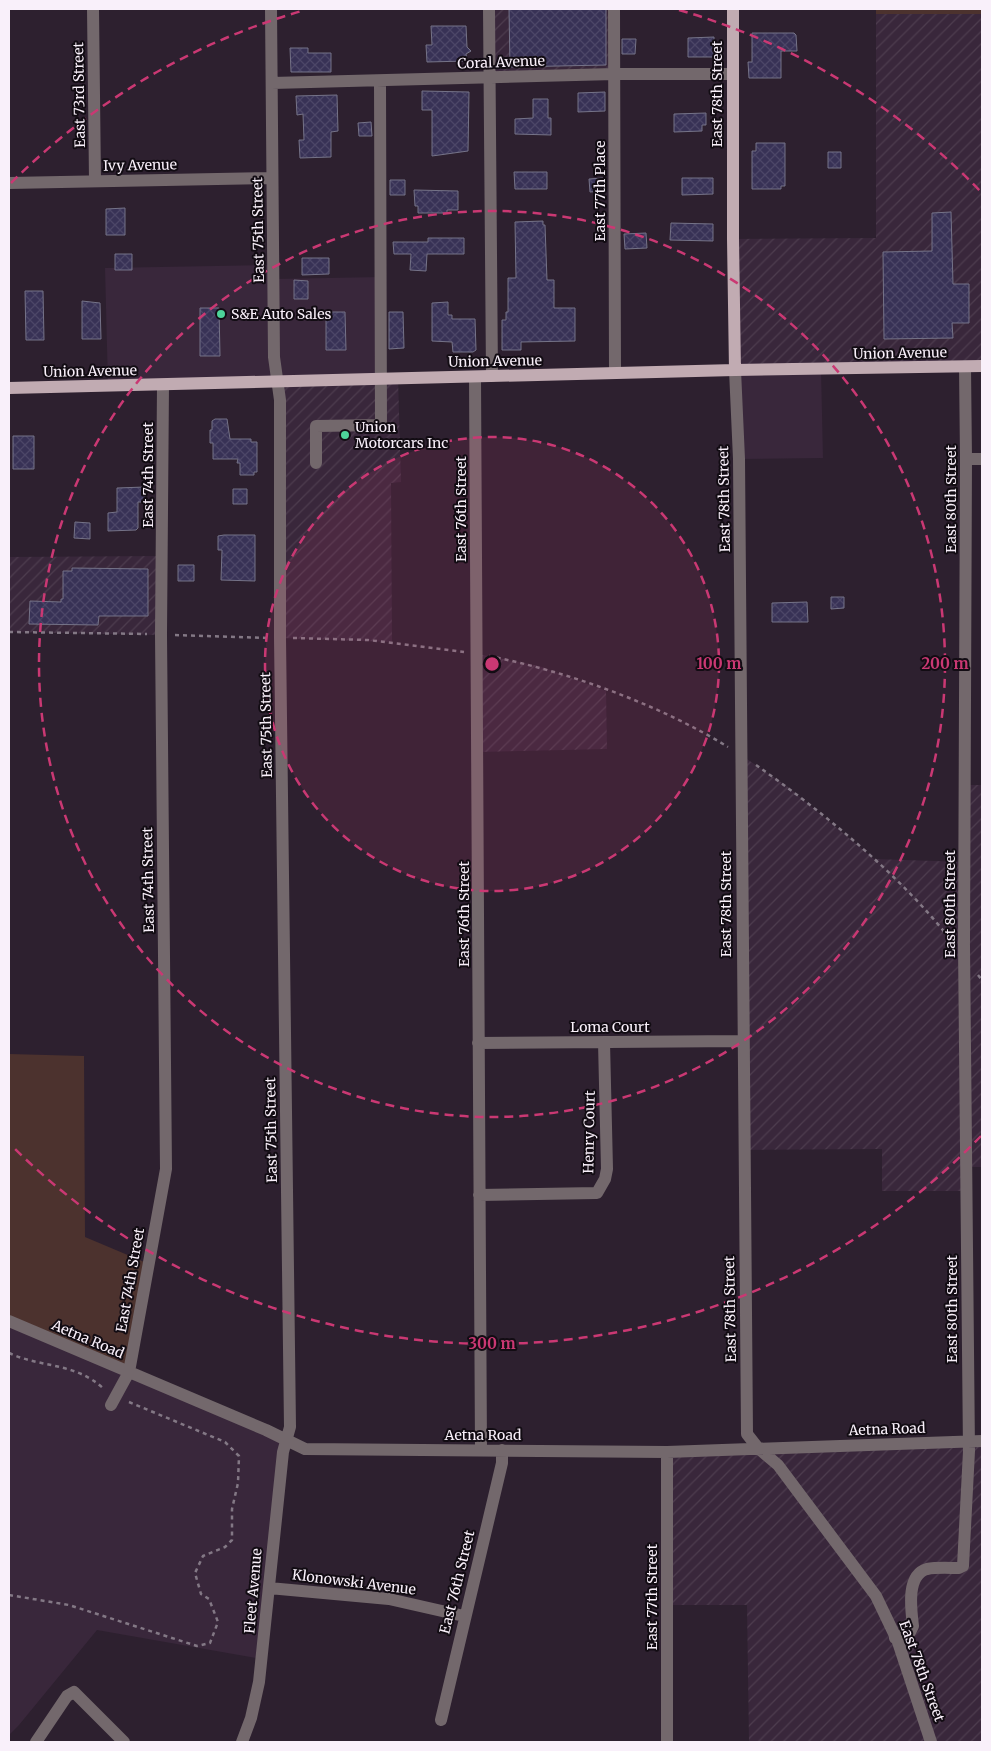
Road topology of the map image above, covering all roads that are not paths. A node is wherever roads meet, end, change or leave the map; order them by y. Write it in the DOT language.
graph roads {
  1 [pos="93,9"];
  2 [pos="271,9"];
  3 [pos="489,9"];
  4 [pos="614,9"];
  5 [pos="733,9"];
  6 [pos="614,74"];
  7 [pos="732,74"];
  8 [pos="490,78"];
  9 [pos="380,81"];
  10 [pos="272,83"];
  11 [pos="272,178"];
  12 [pos="96,181"];
  13 [pos="9,183"];
  14 [pos="982,366"];
  15 [pos="964,367"];
  16 [pos="735,370"];
  17 [pos="615,373"];
  18 [pos="492,376"];
  19 [pos="475,377"];
  20 [pos="380,378"];
  21 [pos="277,380"];
  22 [pos="163,385"];
  23 [pos="9,388"];
  24 [pos="982,459"];
  25 [pos="966,460"];
  26 [pos="316,464"];
  27 [pos="742,1041"];
  28 [pos="604,1042"];
  29 [pos="478,1043"];
  30 [pos="479,1195"];
  31 [pos="9,1321"];
  32 [pos="129,1372"];
  33 [pos="113,1400"];
  34 [pos="286,1441"];
  35 [pos="982,1441"];
  36 [pos="968,1442"];
  37 [pos="758,1448"];
  38 [pos="481,1450"];
  39 [pos="502,1450"];
  40 [pos="667,1452"];
  41 [pos="269,1588"];
  42 [pos="464,1616"];
  43 [pos="895,1638"];
  44 [pos="441,1720"];
  45 [pos="36,1742"];
  46 [pos="124,1742"];
  47 [pos="242,1742"];
  48 [pos="667,1742"];
  49 [pos="932,1742"];
  1 -- 12 [label="street, East 73rd Street"];
  2 -- 10 [label="street, East 75th Street"];
  3 -- 8 [label="street"];
  4 -- 6 [label="street, East 77th Place"];
  5 -- 7 [label="main road, East 78th Street"];
  6 -- 7 [label="street, Coral Avenue"];
  6 -- 8 [label="street, Coral Avenue"];
  6 -- 17 [label="street, East 77th Place"];
  7 -- 16 [label="main road, East 78th Street"];
  8 -- 9 [label="street, Coral Avenue"];
  8 -- 18 [label="street"];
  9 -- 10 [label="street, Coral Avenue"];
  9 -- 20 [label="street"];
  10 -- 11 [label="street, East 75th Street"];
  11 -- 12 [label="street, Ivy Avenue"];
  11 -- 21 [label="street, East 75th Street"];
  12 -- 13 [label="street, Ivy Avenue"];
  14 -- 15 [label="main road, Union Avenue"];
  15 -- 16 [label="main road, Union Avenue"];
  15 -- 25 [label="street, East 80th Street"];
  16 -- 17 [label="main road, Union Avenue"];
  16 -- 27 [label="street, East 78th Street"];
  17 -- 18 [label="main road, Union Avenue"];
  18 -- 19 [label="main road, Union Avenue"];
  19 -- 20 [label="main road, Union Avenue"];
  19 -- 29 [label="street, East 76th Street"];
  20 -- 21 [label="main road, Union Avenue"];
  20 -- 26 [label="street"];
  21 -- 22 [label="main road, Union Avenue"];
  21 -- 34 [label="street, East 75th Street"];
  22 -- 23 [label="main road, Union Avenue"];
  22 -- 32 [label="street, East 74th Street"];
  24 -- 25 [label="street"];
  25 -- 36 [label="street, East 80th Street"];
  27 -- 28 [label="street, Loma Court"];
  27 -- 37 [label="street, East 78th Street"];
  28 -- 29 [label="street, Loma Court"];
  28 -- 30 [label="street, Henry Court"];
  29 -- 30 [label="street, East 76th Street"];
  30 -- 38 [label="street, East 76th Street"];
  31 -- 32 [label="street, Aetna Road"];
  32 -- 33 [label="street, East 74th Street"];
  32 -- 34 [label="street, Aetna Road"];
  34 -- 38 [label="street, Aetna Road"];
  34 -- 41 [label="street, Fleet Avenue"];
  35 -- 36 [label="street, Aetna Road"];
  36 -- 37 [label="street, Aetna Road"];
  36 -- 43 [label="street, East 80th Street"];
  37 -- 40 [label="street, Aetna Road"];
  37 -- 43 [label="street, East 78th Street"];
  38 -- 39 [label="street, Aetna Road"];
  39 -- 40 [label="street, Aetna Road"];
  39 -- 42 [label="street, East 76th Street"];
  40 -- 48 [label="street, East 77th Street"];
  41 -- 42 [label="street, Klonowski Avenue"];
  41 -- 47 [label="street, Fleet Avenue"];
  42 -- 44 [label="street, East 76th Street"];
  43 -- 49 [label="street, East 78th Street"];
  45 -- 46 [label="street"];
}
